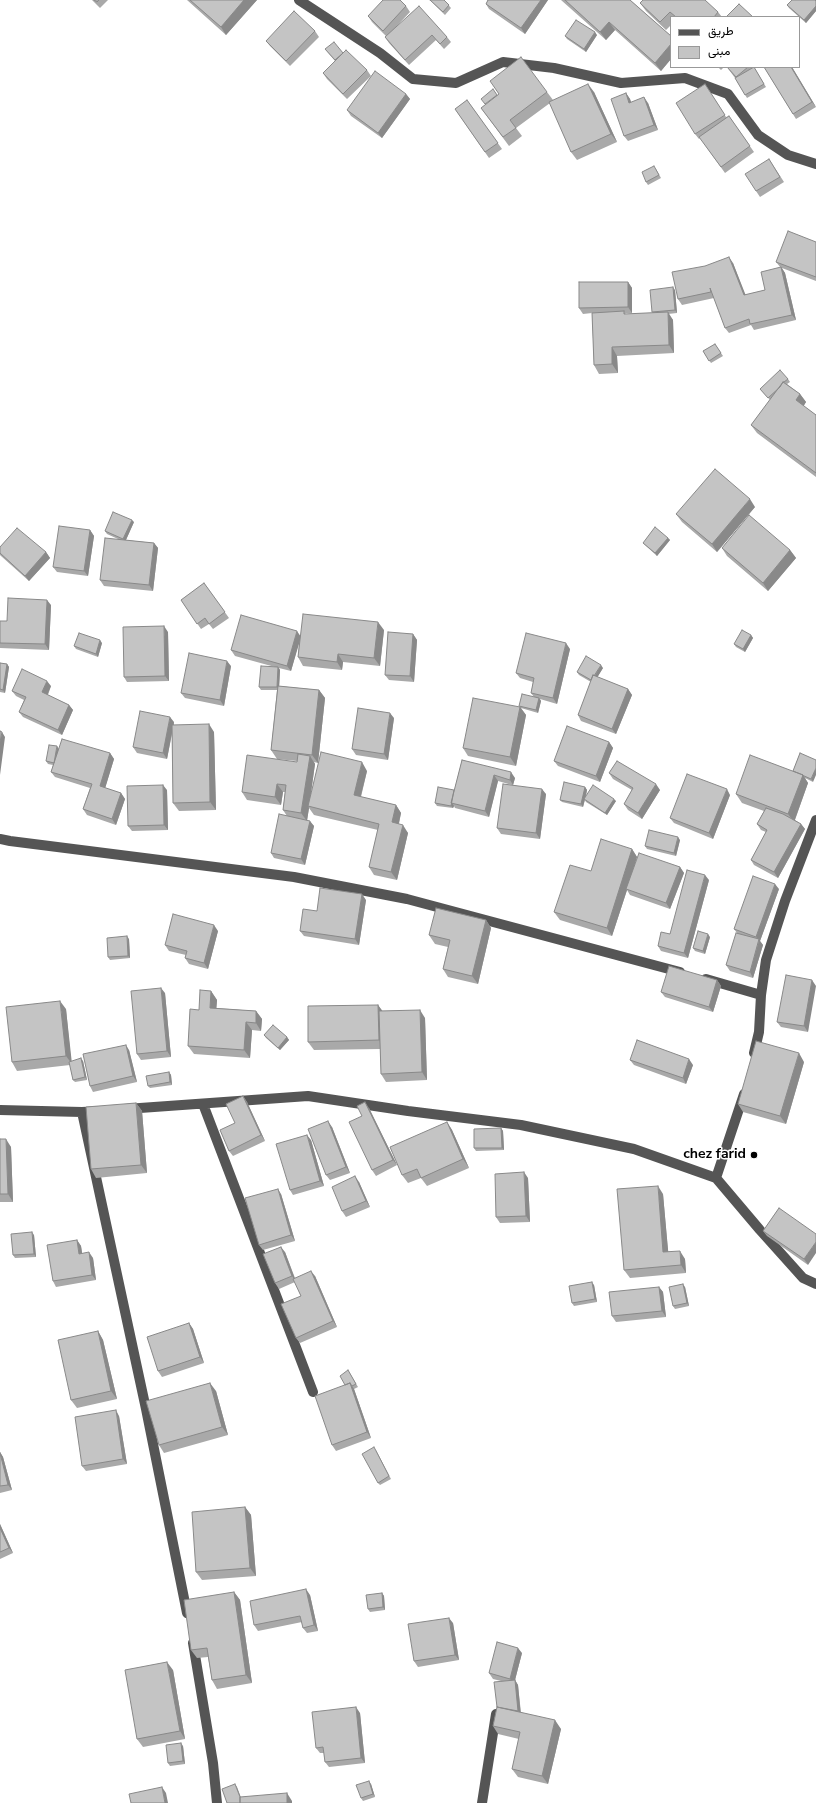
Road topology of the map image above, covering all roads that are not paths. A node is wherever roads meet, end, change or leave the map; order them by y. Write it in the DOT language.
graph roads {
  1 [pos="299,0"];
  2 [pos="816,164"];
  3 [pos="816,820"];
  4 [pos="0,839"];
  5 [pos="761,995"];
  6 [pos="752,1061"];
  7 [pos="747,1083"];
  8 [pos="203,1104"];
  9 [pos="0,1110"];
  10 [pos="82,1112"];
  11 [pos="716,1178"];
  12 [pos="816,1284"];
  13 [pos="313,1392"];
  14 [pos="498,1705"];
  15 [pos="217,1803"];
  16 [pos="482,1803"];
  1 -- 2 [label="street"];
  3 -- 5 [label="street"];
  4 -- 5 [label="street"];
  5 -- 6 [label="street"];
  7 -- 11 [label="street"];
  8 -- 10 [label="street"];
  8 -- 11 [label="street"];
  8 -- 13 [label="street"];
  9 -- 10 [label="street"];
  10 -- 15 [label="street"];
  11 -- 12 [label="street"];
  14 -- 16 [label="street"];
}
